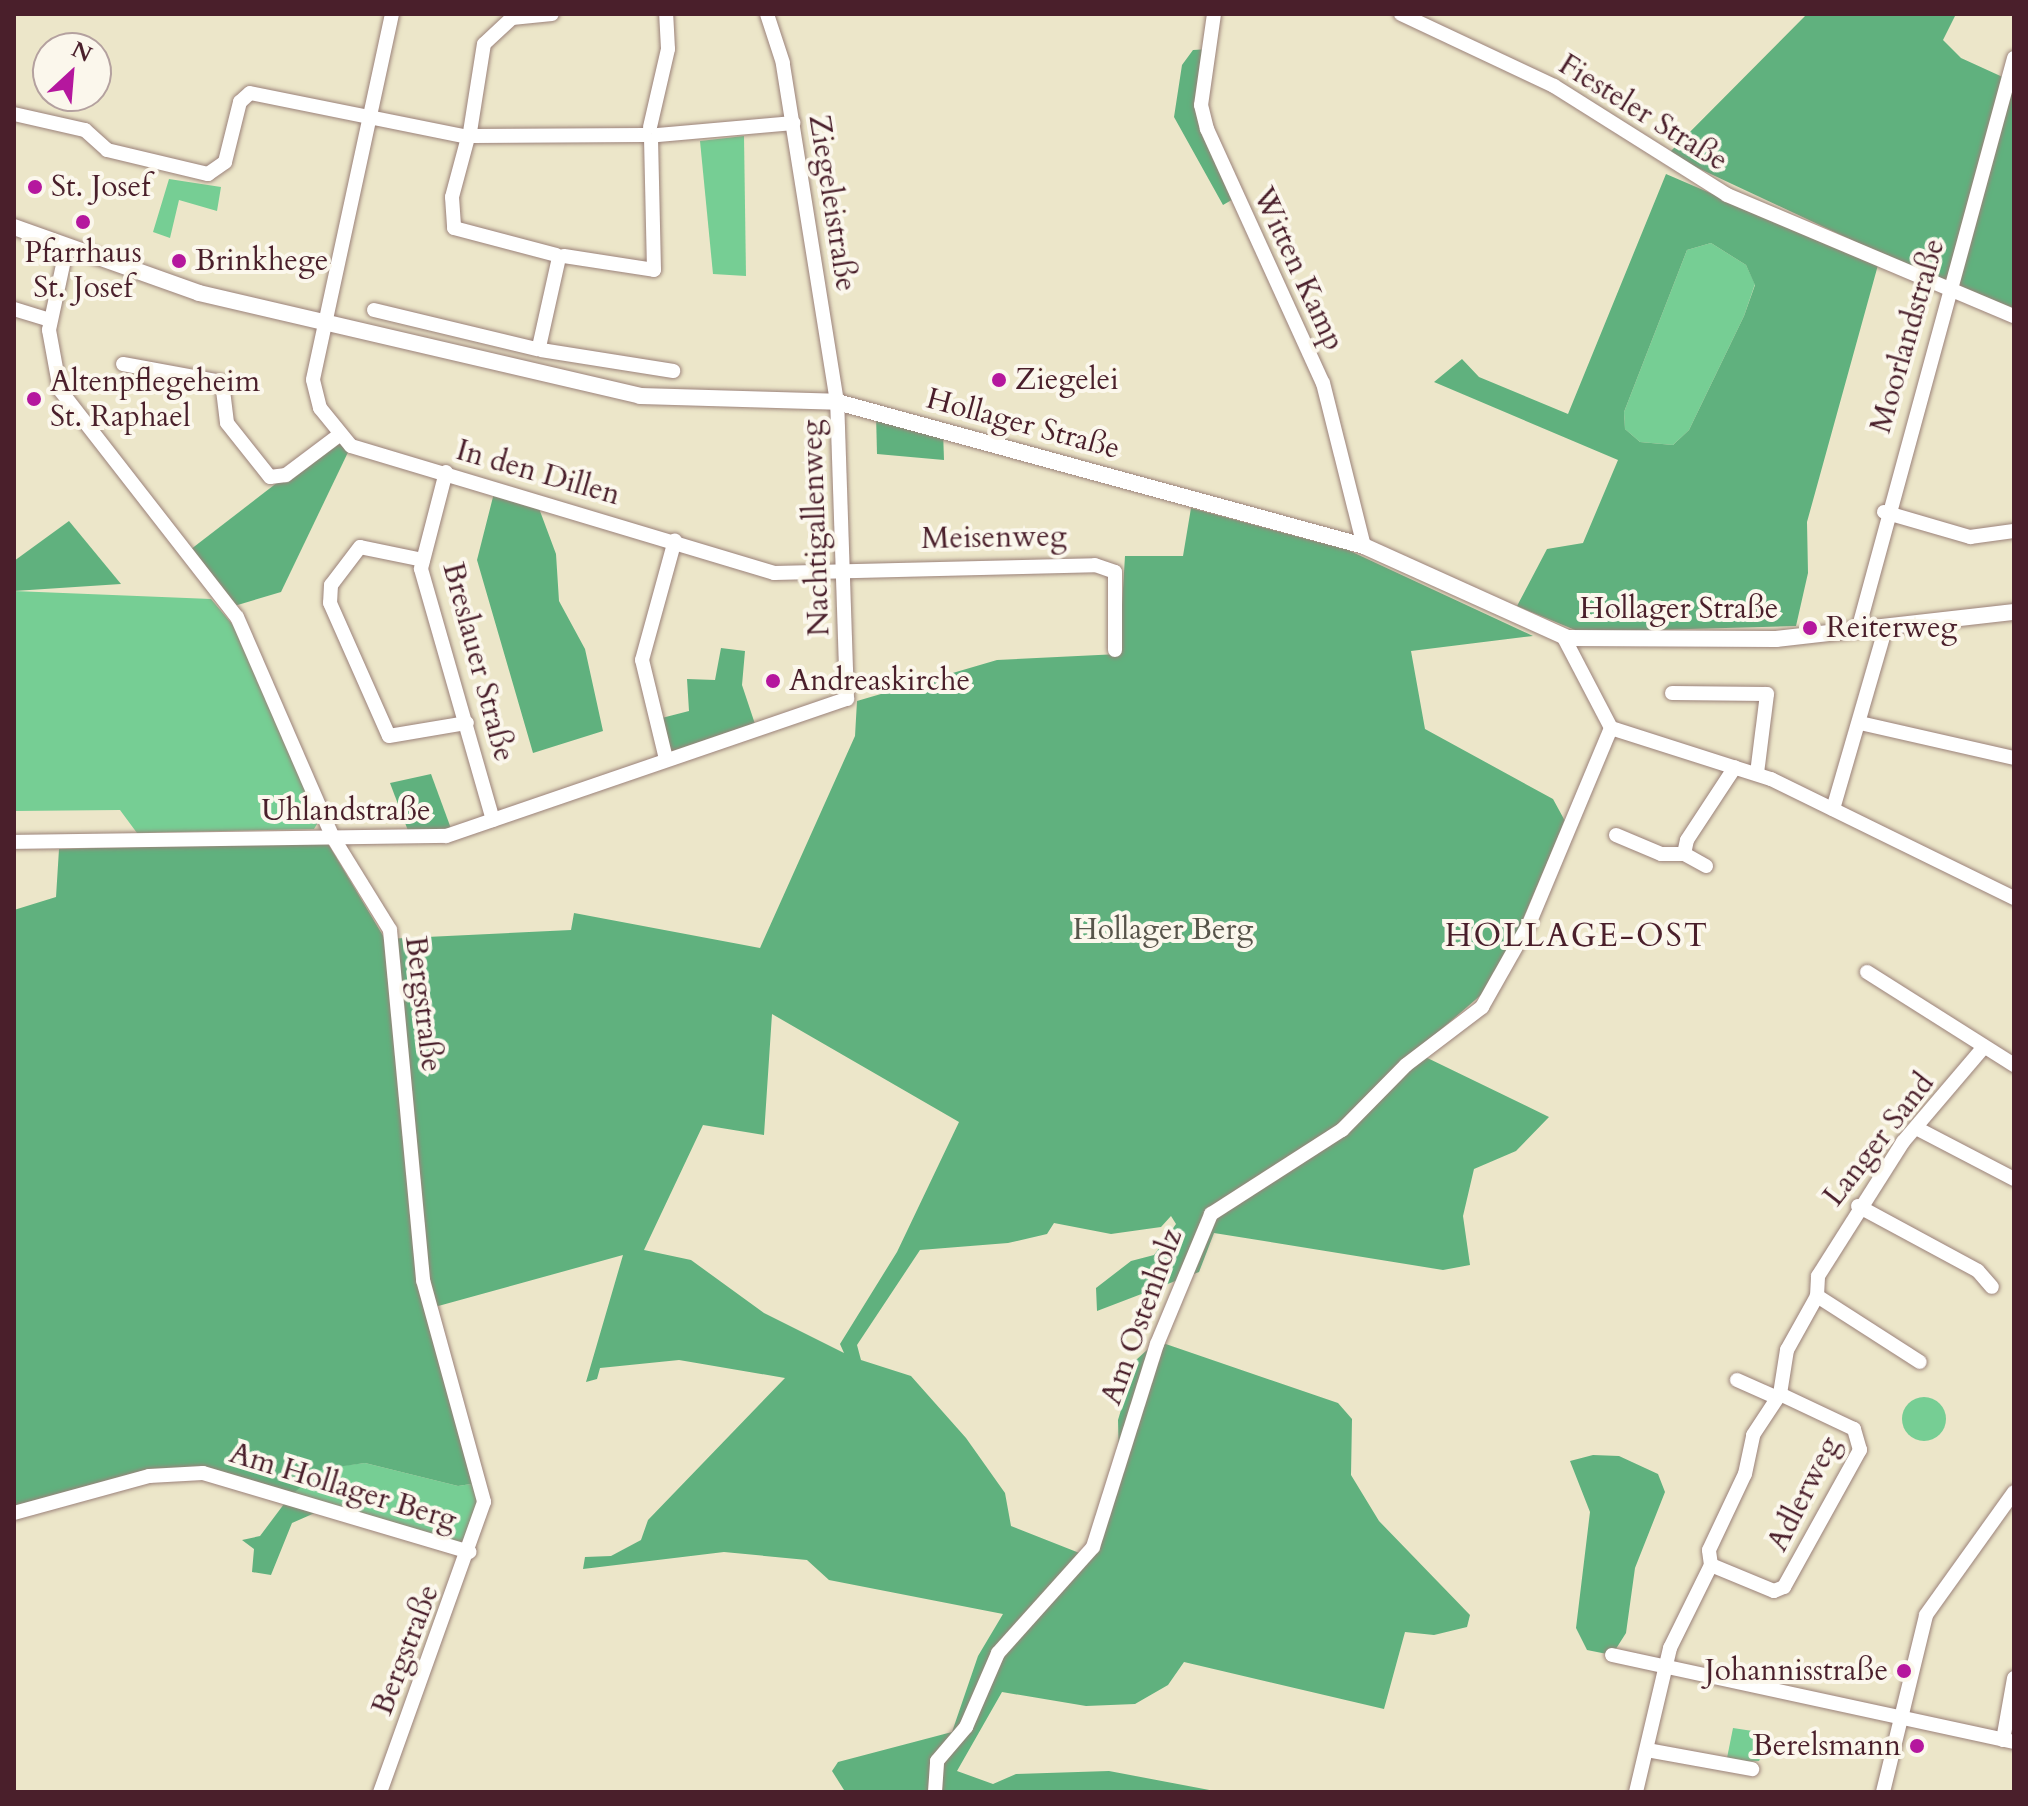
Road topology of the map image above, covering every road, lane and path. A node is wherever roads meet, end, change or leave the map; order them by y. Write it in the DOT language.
graph roads {
  1 [pos="392,14"];
  2 [pos="552,14"];
  3 [pos="666,14"];
  4 [pos="767,14"];
  5 [pos="1214,14"];
  6 [pos="1401,14"];
  7 [pos="2014,58"];
  8 [pos="14,114"];
  9 [pos="370,119"];
  10 [pos="793,123"];
  11 [pos="651,135"];
  12 [pos="469,136"];
  13 [pos="14,227"];
  14 [pos="67,246"];
  15 [pos="559,258"];
  16 [pos="1949,288"];
  17 [pos="14,309"];
  18 [pos="374,310"];
  19 [pos="2014,316"];
  20 [pos="50,320"];
  21 [pos="324,323"];
  22 [pos="539,350"];
  23 [pos="123,364"];
  24 [pos="673,371"];
  25 [pos="534,373"];
  26 [pos="837,402"];
  27 [pos="339,435"];
  28 [pos="446,472"];
  29 [pos="1884,512"];
  30 [pos="2014,531"];
  31 [pos="675,540"];
  32 [pos="1364,546"];
  33 [pos="423,560"];
  34 [pos="842,567"];
  35 [pos="2014,612"];
  36 [pos="1886,627"];
  37 [pos="1858,630"];
  38 [pos="1563,636"];
  39 [pos="1115,650"];
  40 [pos="1672,693"];
  41 [pos="847,699"];
  42 [pos="467,723"];
  43 [pos="1860,723"];
  44 [pos="1611,728"];
  45 [pos="2014,758"];
  46 [pos="666,759"];
  47 [pos="1735,767"];
  48 [pos="1757,773"];
  49 [pos="1833,809"];
  50 [pos="493,820"];
  51 [pos="1616,835"];
  52 [pos="332,836"];
  53 [pos="14,842"];
  54 [pos="1684,854"];
  55 [pos="1706,866"];
  56 [pos="2014,898"];
  57 [pos="1867,972"];
  58 [pos="1983,1048"];
  59 [pos="2014,1065"];
  60 [pos="1920,1130"];
  61 [pos="2014,1179"];
  62 [pos="1858,1206"];
  63 [pos="1992,1287"];
  64 [pos="1817,1296"];
  65 [pos="1920,1362"];
  66 [pos="1737,1380"];
  67 [pos="1776,1395"];
  68 [pos="2014,1492"];
  69 [pos="14,1513"];
  70 [pos="470,1552"];
  71 [pos="1711,1565"];
  72 [pos="1612,1655"];
  73 [pos="1665,1668"];
  74 [pos="2014,1678"];
  75 [pos="1899,1719"];
  76 [pos="2008,1741"];
  77 [pos="1647,1750"];
  78 [pos="1752,1769"];
  79 [pos="380,1792"];
  80 [pos="935,1792"];
  81 [pos="1636,1792"];
  82 [pos="1883,1792"];
  1 -- 9 [label="street"];
  2 -- 12 [label="street"];
  3 -- 11 [label="street"];
  4 -- 10 [label="street, Ziegeleistraße"];
  5 -- 32 [label="street, Witten Kamp"];
  6 -- 16 [label="street, Fiesteler Straße"];
  7 -- 16 [label="street, Moorlandstraße"];
  8 -- 9 [label="street"];
  9 -- 12 [label="street"];
  9 -- 21 [label="street"];
  10 -- 11 [label="street"];
  10 -- 26 [label="street, Ziegeleistraße"];
  11 -- 12 [label="street"];
  11 -- 15 [label="street"];
  12 -- 15 [label="street"];
  13 -- 14 [label="main road, Hollager Straße"];
  14 -- 20 [label="street, Bergstraße"];
  14 -- 21 [label="main road, Hollager Straße"];
  15 -- 22 [label="street"];
  16 -- 19 [label="street, Fiesteler Straße"];
  16 -- 29 [label="street, Moorlandstraße"];
  17 -- 20 [label="street"];
  18 -- 22 [label="street"];
  20 -- 52 [label="street, Bergstraße"];
  21 -- 25 [label="main road, Hollager Straße"];
  21 -- 27 [label="street"];
  22 -- 24 [label="street"];
  22 -- 25 [label="street"];
  23 -- 27 [label="street"];
  25 -- 26 [label="main road, Hollager Straße"];
  26 -- 32 [label="main road, Hollager Straße"];
  26 -- 34 [label="street, Nachtigallenweg"];
  27 -- 28 [label="street, In den Dillen"];
  28 -- 31 [label="street, In den Dillen"];
  28 -- 33 [label="street, Breslauer Straße"];
  29 -- 30 [label="street"];
  29 -- 37 [label="street, Moorlandstraße"];
  31 -- 34 [label="street, In den Dillen"];
  31 -- 46 [label="street"];
  32 -- 38 [label="main road, Hollager Straße"];
  33 -- 42 [label="street, Breslauer Straße"];
  33 -- 42 [label="street"];
  34 -- 39 [label="street, Meisenweg"];
  34 -- 41 [label="street, Nachtigallenweg"];
  35 -- 36 [label="main road, Hollager Straße"];
  36 -- 37 [label="main road, Hollager Straße"];
  36 -- 43 [label="street"];
  37 -- 38 [label="main road, Hollager Straße"];
  38 -- 44 [label="street"];
  40 -- 48 [label="street"];
  41 -- 46 [label="street, Uhlandstraße"];
  42 -- 50 [label="street, Breslauer Straße"];
  43 -- 45 [label="street"];
  43 -- 49 [label="street"];
  44 -- 47 [label="street"];
  44 -- 80 [label="street, Am Ostenholz"];
  46 -- 50 [label="street, Uhlandstraße"];
  47 -- 48 [label="street"];
  47 -- 54 [label="street"];
  48 -- 49 [label="street"];
  49 -- 56 [label="street"];
  50 -- 52 [label="street, Uhlandstraße"];
  51 -- 54 [label="street"];
  52 -- 53 [label="street, Uhlandstraße"];
  52 -- 70 [label="street, Bergstraße"];
  54 -- 55 [label="street"];
  57 -- 58 [label="street"];
  58 -- 59 [label="street"];
  58 -- 60 [label="street, Langer Sand"];
  60 -- 61 [label="street"];
  60 -- 62 [label="street, Langer Sand"];
  62 -- 63 [label="street"];
  62 -- 64 [label="street, Langer Sand"];
  64 -- 65 [label="street"];
  64 -- 67 [label="street, Langer Sand"];
  66 -- 67 [label="street"];
  67 -- 71 [label="street, Langer Sand"];
  67 -- 71 [label="street, Adlerweg"];
  68 -- 75 [label="street"];
  69 -- 70 [label="street, Am Hollager Berg"];
  70 -- 79 [label="street, Bergstraße"];
  71 -- 73 [label="street, Langer Sand"];
  72 -- 73 [label="street"];
  73 -- 75 [label="street"];
  73 -- 77 [label="street, Langer Sand"];
  74 -- 76 [label="street"];
  75 -- 76 [label="street"];
  75 -- 82 [label="street"];
  77 -- 78 [label="street"];
  77 -- 81 [label="street, Langer Sand"];
}
